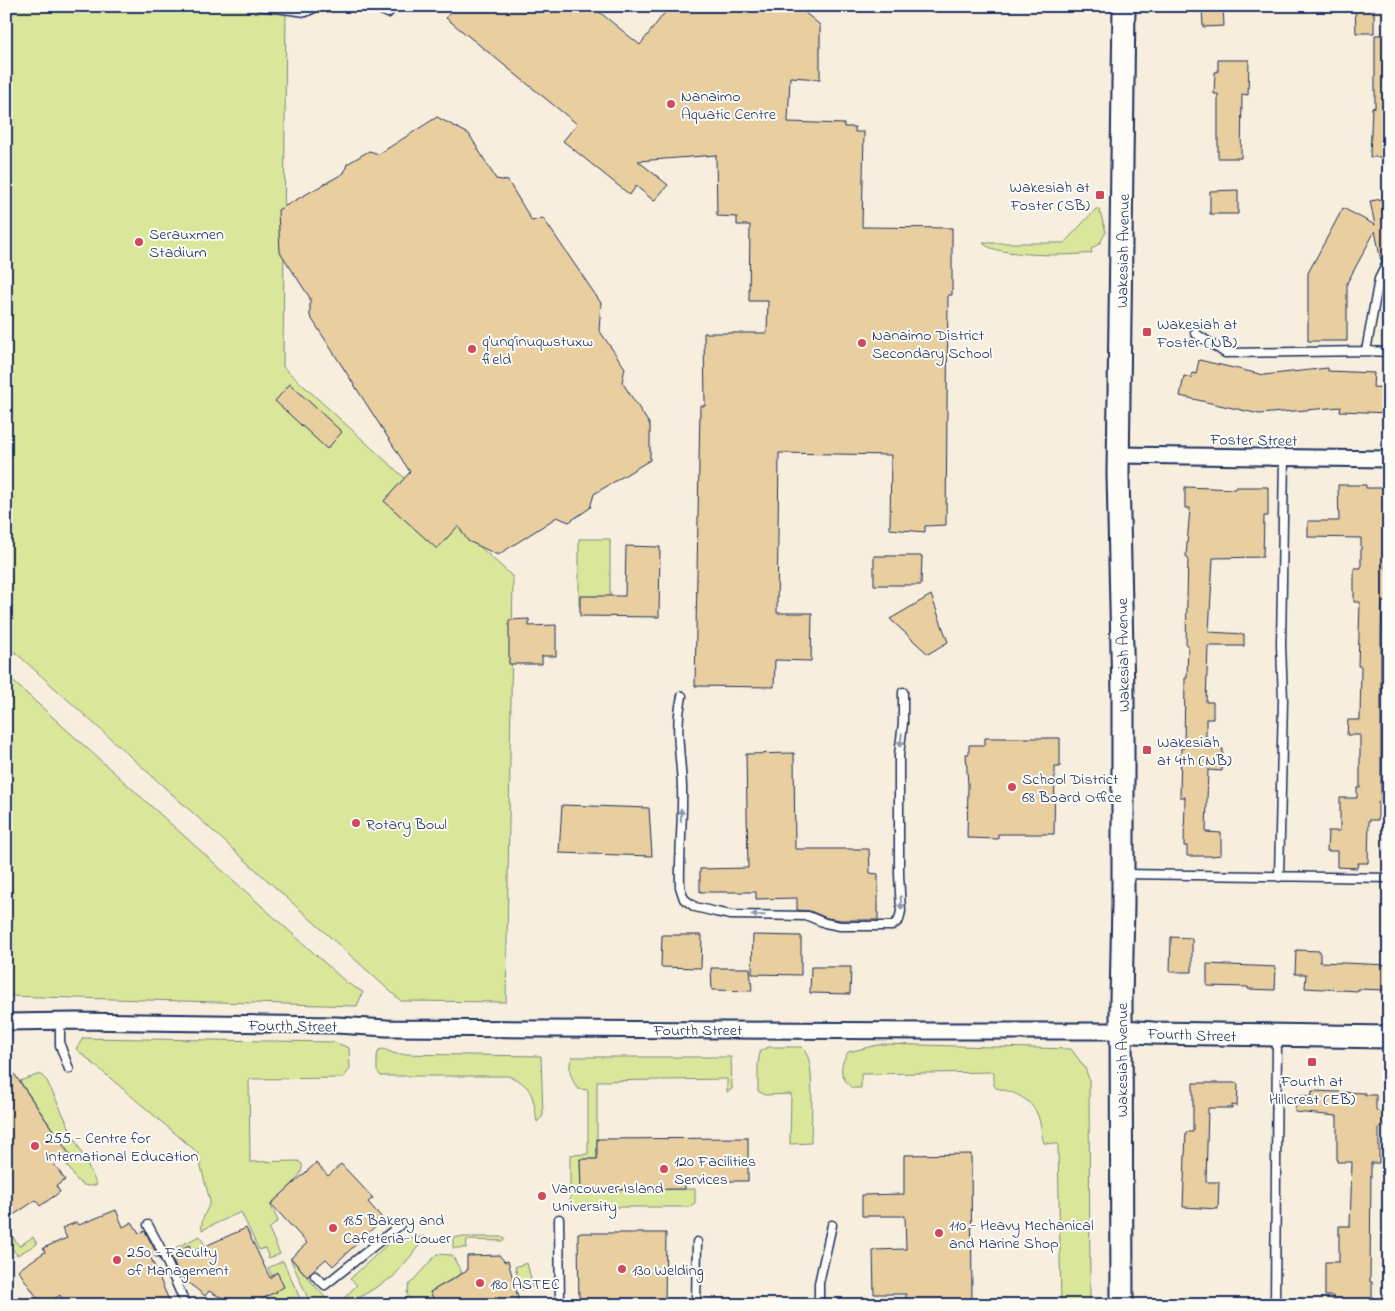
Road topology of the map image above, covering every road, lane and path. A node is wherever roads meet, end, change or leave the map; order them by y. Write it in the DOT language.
graph roads {
  1 [pos="260,6"];
  2 [pos="318,6"];
  3 [pos="372,6"];
  4 [pos="393,6"];
  5 [pos="1124,6"];
  6 [pos="1389,259"];
  7 [pos="1195,333"];
  8 [pos="1366,351"];
  9 [pos="1389,352"];
  10 [pos="1118,455"];
  11 [pos="1284,457"];
  12 [pos="1389,459"];
  13 [pos="903,692"];
  14 [pos="682,696"];
  15 [pos="1123,874"];
  16 [pos="1279,877"];
  17 [pos="1389,878"];
  18 [pos="60,1021"];
  19 [pos="6,1022"];
  20 [pos="1121,1031"];
  21 [pos="1277,1036"];
  22 [pos="1389,1037"];
  23 [pos="69,1069"];
  24 [pos="559,1219"];
  25 [pos="148,1225"];
  26 [pos="400,1225"];
  27 [pos="832,1225"];
  28 [pos="697,1242"];
  29 [pos="315,1276"];
  30 [pos="186,1305"];
  31 [pos="560,1305"];
  32 [pos="696,1305"];
  33 [pos="819,1305"];
  34 [pos="1122,1305"];
  35 [pos="1275,1305"];
  1 -- 2 [label="lane"];
  3 -- 4 [label="lane"];
  5 -- 10 [label="main road, Wakesiah Avenue"];
  6 -- 8 [label="lane"];
  7 -- 8 [label="lane"];
  8 -- 9 [label="lane"];
  10 -- 11 [label="street, Foster Street"];
  10 -- 15 [label="main road, Wakesiah Avenue"];
  11 -- 12 [label="street, Foster Street"];
  11 -- 16 [label="lane"];
  13 -- 14 [label="lane, one-way"];
  15 -- 16 [label="lane"];
  15 -- 20 [label="main road, Wakesiah Avenue"];
  16 -- 17 [label="lane"];
  18 -- 19 [label="street, Fourth Street"];
  18 -- 20 [label="street, Fourth Street"];
  18 -- 23 [label="lane"];
  20 -- 21 [label="main road, Fourth Street"];
  20 -- 34 [label="main road, Wakesiah Avenue"];
  21 -- 22 [label="main road, Fourth Street"];
  21 -- 35 [label="lane"];
  24 -- 31 [label="lane"];
  25 -- 30 [label="lane"];
  26 -- 29 [label="lane"];
  27 -- 33 [label="lane"];
  28 -- 32 [label="lane"];
}
